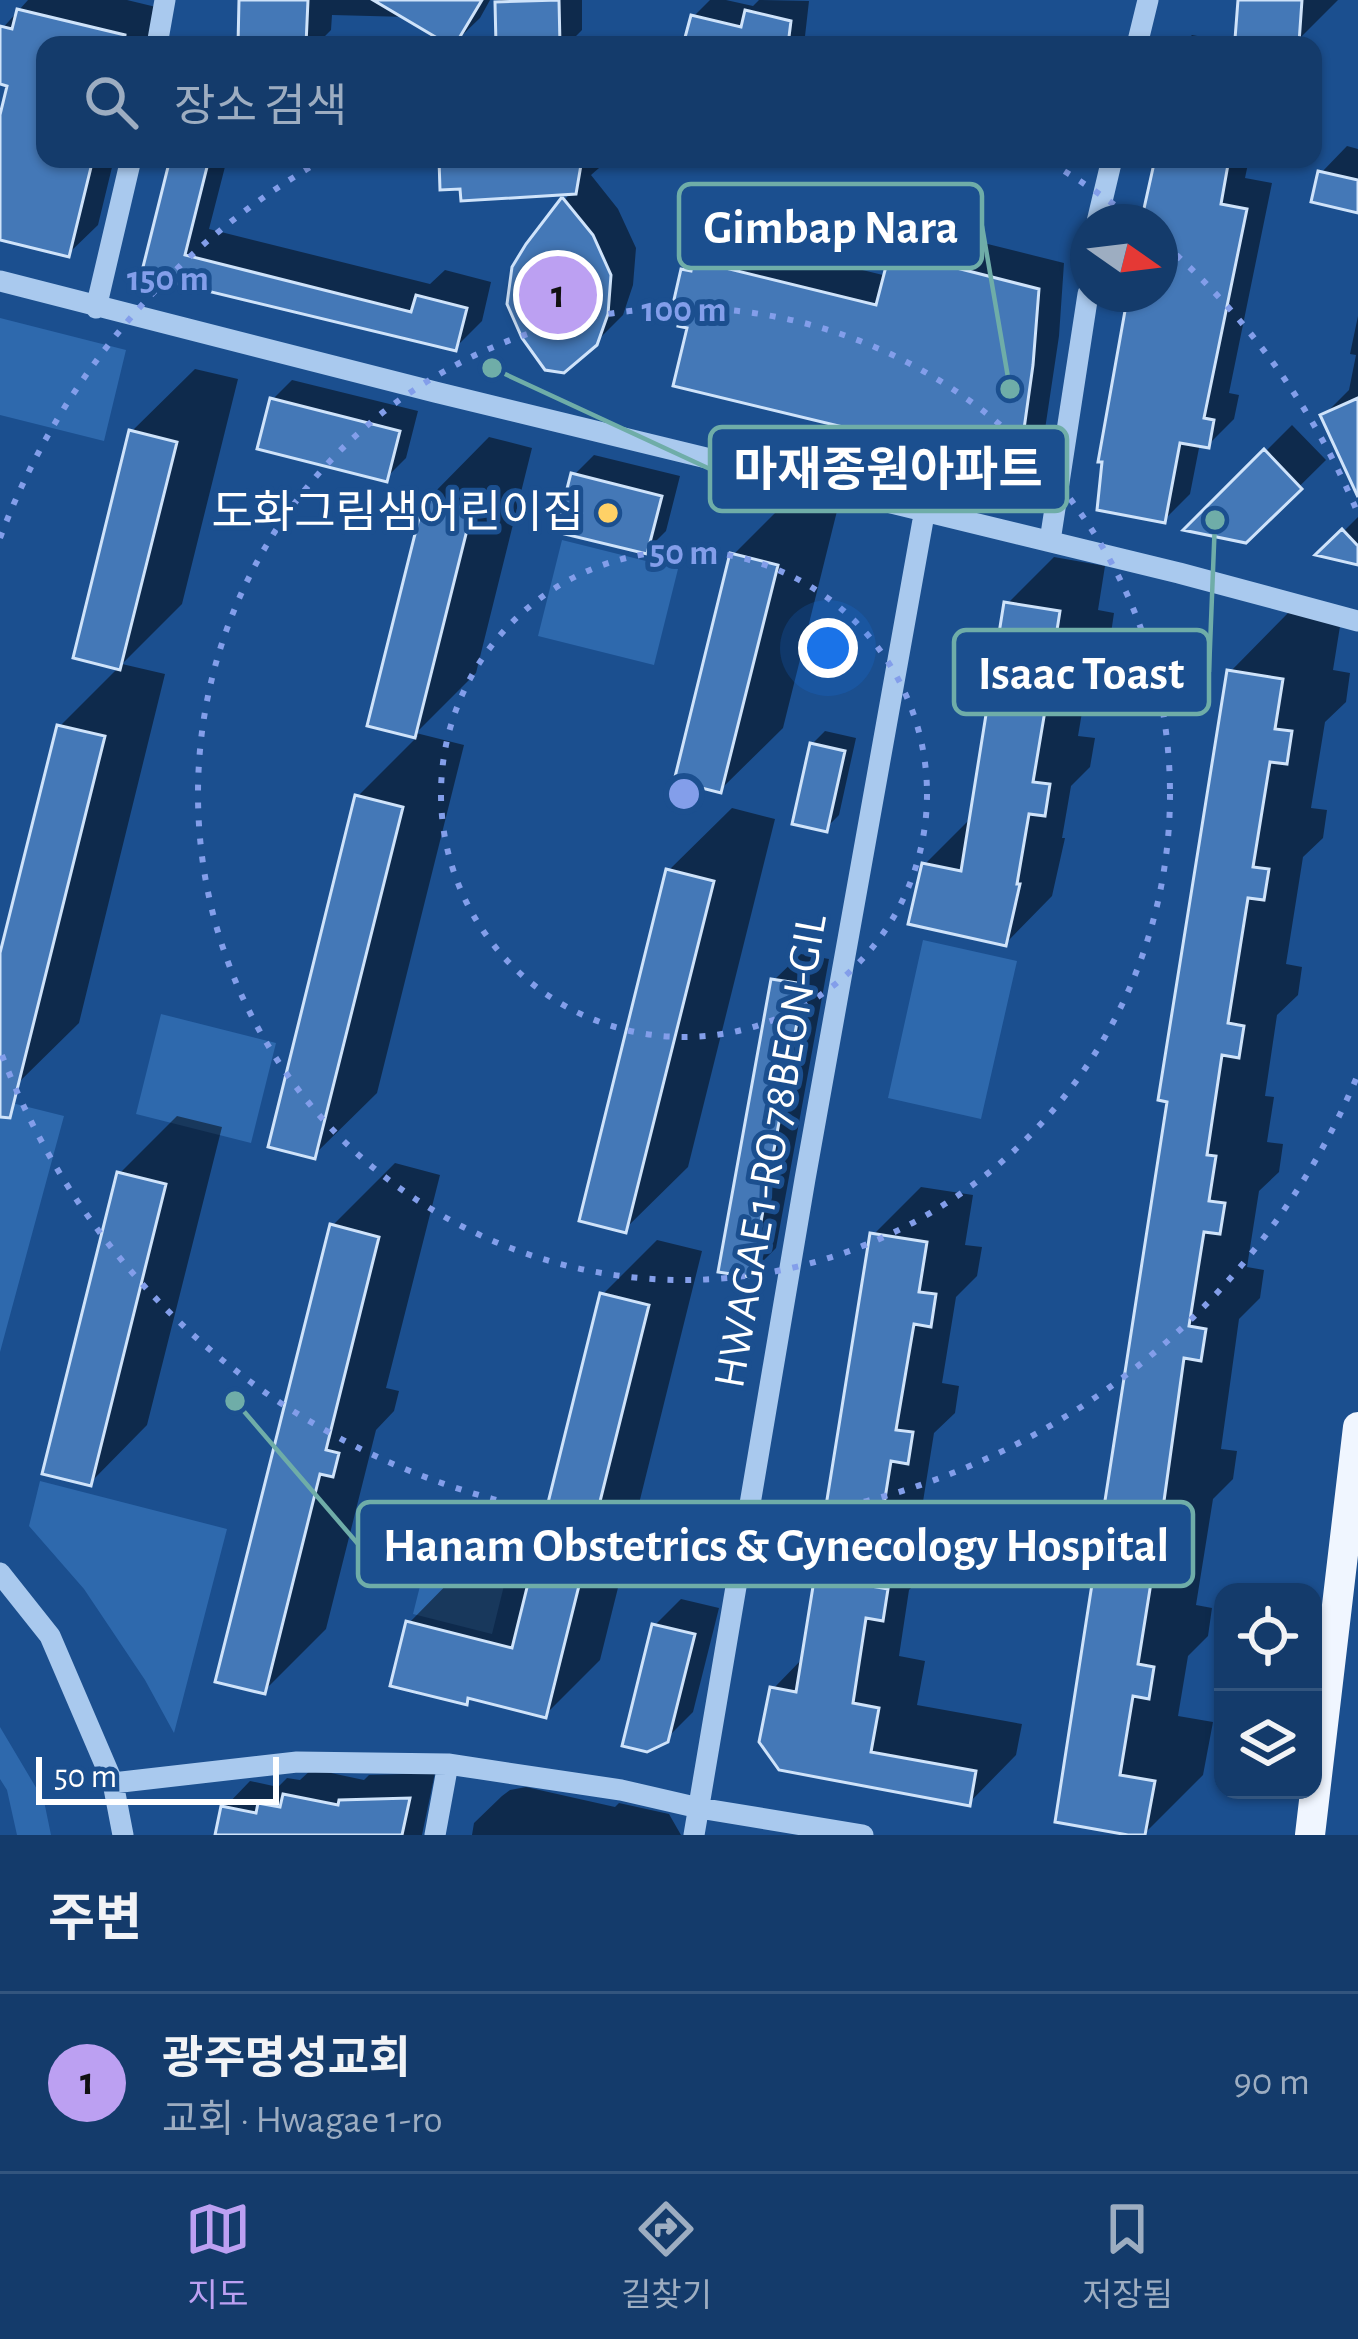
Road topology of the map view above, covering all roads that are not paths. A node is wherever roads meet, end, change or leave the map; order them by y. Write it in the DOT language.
graph roads {
  1 [pos="165,0"];
  2 [pos="1148,0"];
  3 [pos="159,36"];
  4 [pos="1139,36"];
  5 [pos="129,168"];
  6 [pos="1110,168"];
  7 [pos="1101,204"];
  8 [pos="0,281"];
  9 [pos="97,308"];
  10 [pos="1085,312"];
  11 [pos="925,509"];
  12 [pos="1050,541"];
  13 [pos="1358,621"];
  14 [pos="1358,1426"];
  15 [pos="0,1573"];
  16 [pos="448,1764"];
  17 [pos="112,1783"];
  18 [pos="699,1808"];
  19 [pos="123,1835"];
  20 [pos="435,1835"];
  21 [pos="694,1835"];
  22 [pos="863,1835"];
  23 [pos="1310,1835"];
  1 -- 3 [label="street"];
  2 -- 4 [label="street"];
  5 -- 9 [label="street"];
  6 -- 7 [label="street"];
  8 -- 9 [label="street"];
  9 -- 11 [label="street"];
  10 -- 12 [label="street"];
  11 -- 12 [label="street"];
  11 -- 18 [label="street, HWAGAE 1-RO 78BEON-GIL"];
  12 -- 13 [label="street"];
  14 -- 23 [label="main road"];
  15 -- 17 [label="street"];
  16 -- 17 [label="street"];
  16 -- 18 [label="street"];
  16 -- 20 [label="street"];
  17 -- 19 [label="street"];
  18 -- 21 [label="street, HWAGAE 1-RO 78BEON-GIL"];
  18 -- 22 [label="street"];
}
